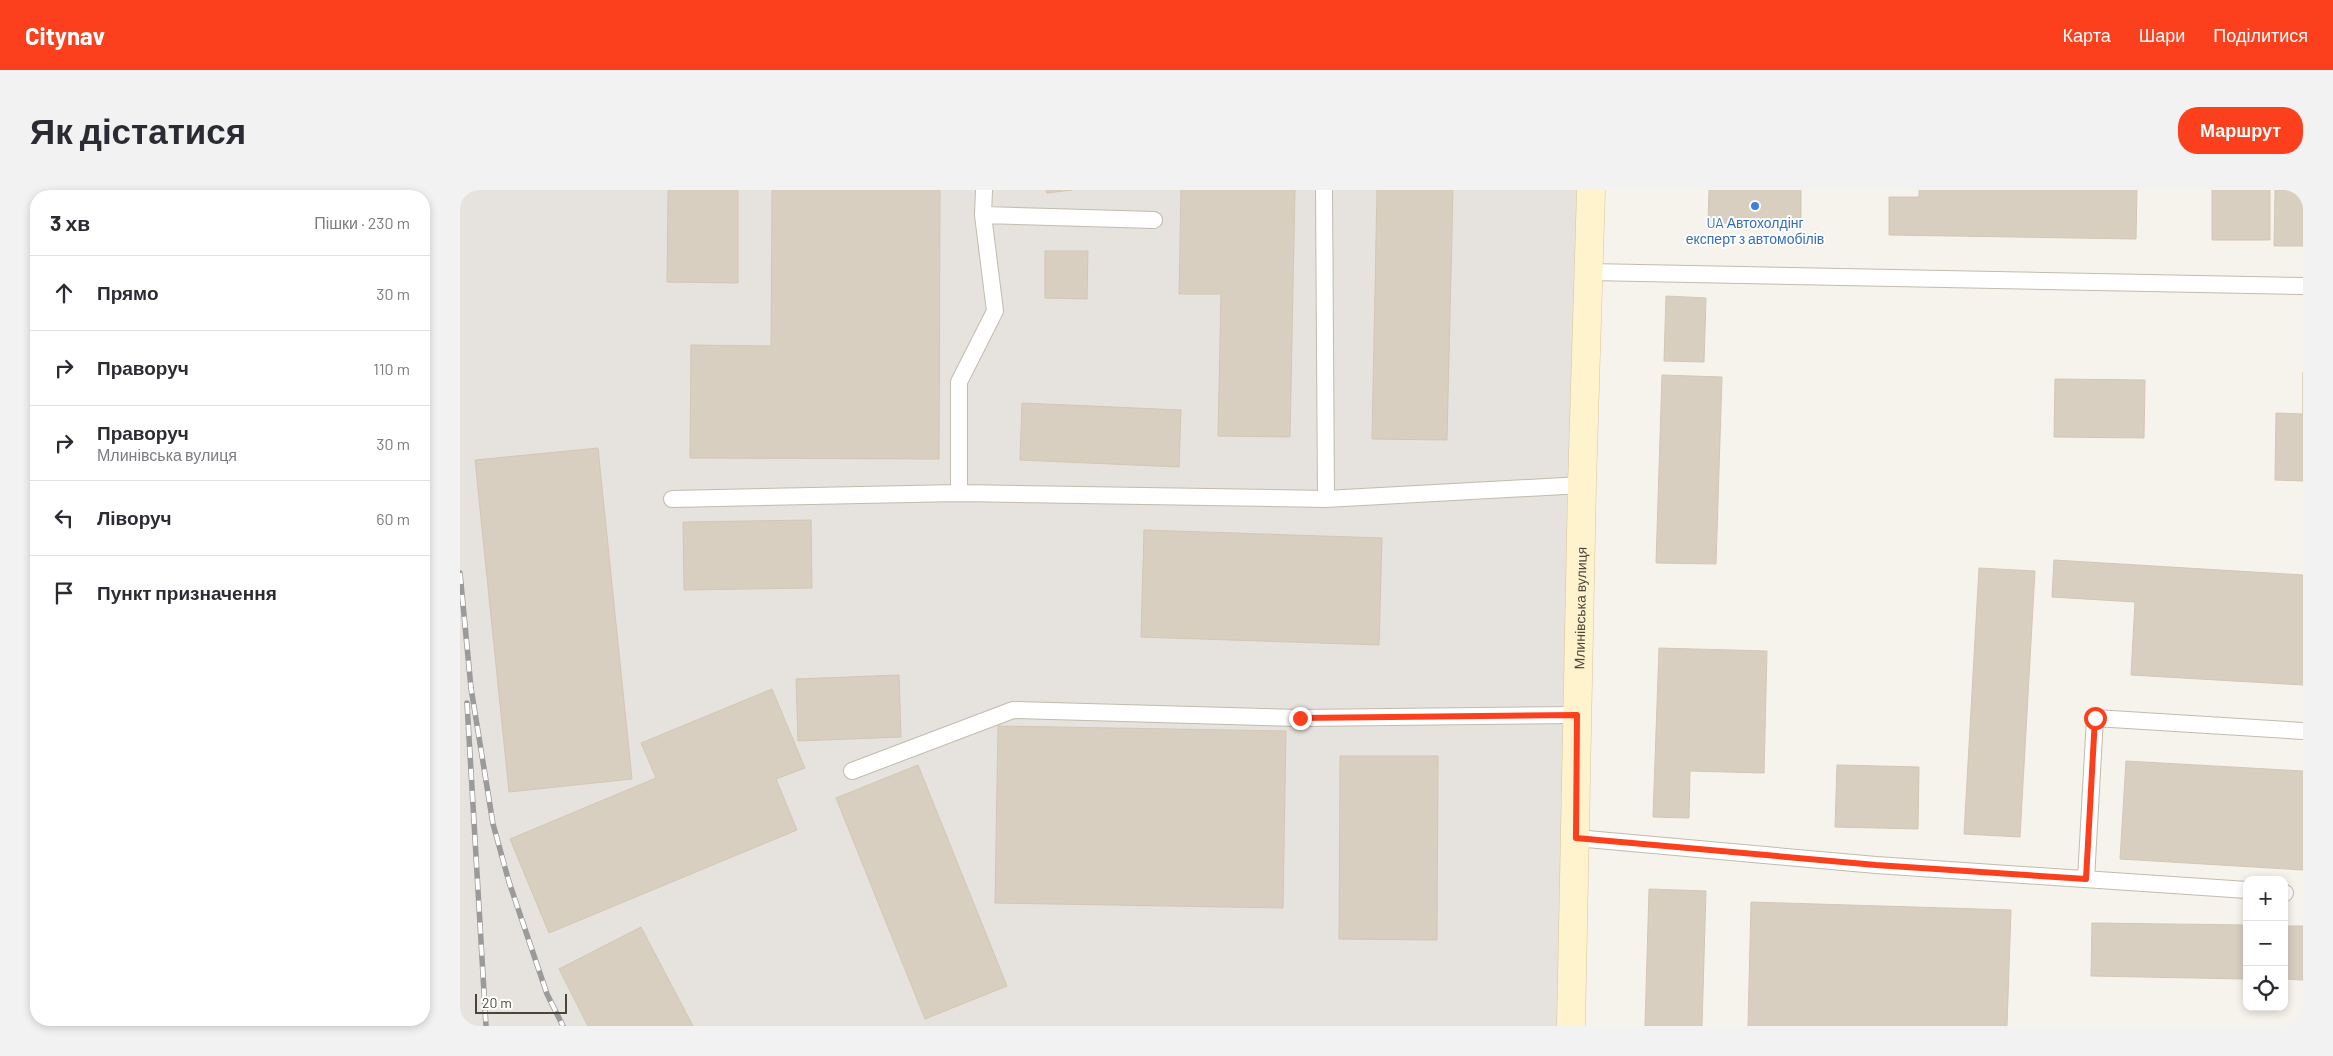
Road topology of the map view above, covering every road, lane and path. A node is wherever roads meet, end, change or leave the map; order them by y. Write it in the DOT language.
graph roads {
  1 [pos="984,190"];
  2 [pos="1324,190"];
  3 [pos="1591,190"];
  4 [pos="983,215"];
  5 [pos="1154,220"];
  6 [pos="1589,272"];
  7 [pos="2303,286"];
  8 [pos="1582,485"];
  9 [pos="959,493"];
  10 [pos="672,499"];
  11 [pos="1326,499"];
  12 [pos="1577,715"];
  13 [pos="2303,731"];
  14 [pos="852,771"];
  15 [pos="1576,838"];
  16 [pos="2086,879"];
  17 [pos="2243,890"];
  18 [pos="1571,1026"];
  1 -- 4 [label="lane"];
  2 -- 11 [label="lane"];
  3 -- 6 [label="main road, Млинівська вулиця"];
  4 -- 5 [label="lane"];
  4 -- 9 [label="lane"];
  6 -- 7 [label="lane"];
  6 -- 8 [label="main road, Млинівська вулиця"];
  8 -- 11 [label="lane"];
  8 -- 12 [label="main road, Млинівська вулиця"];
  9 -- 10 [label="lane"];
  9 -- 11 [label="lane"];
  12 -- 14 [label="lane"];
  12 -- 15 [label="main road, Млинівська вулиця"];
  13 -- 16 [label="lane"];
  15 -- 16 [label="lane"];
  15 -- 18 [label="main road, Млинівська вулиця"];
  16 -- 17 [label="lane"];
}
